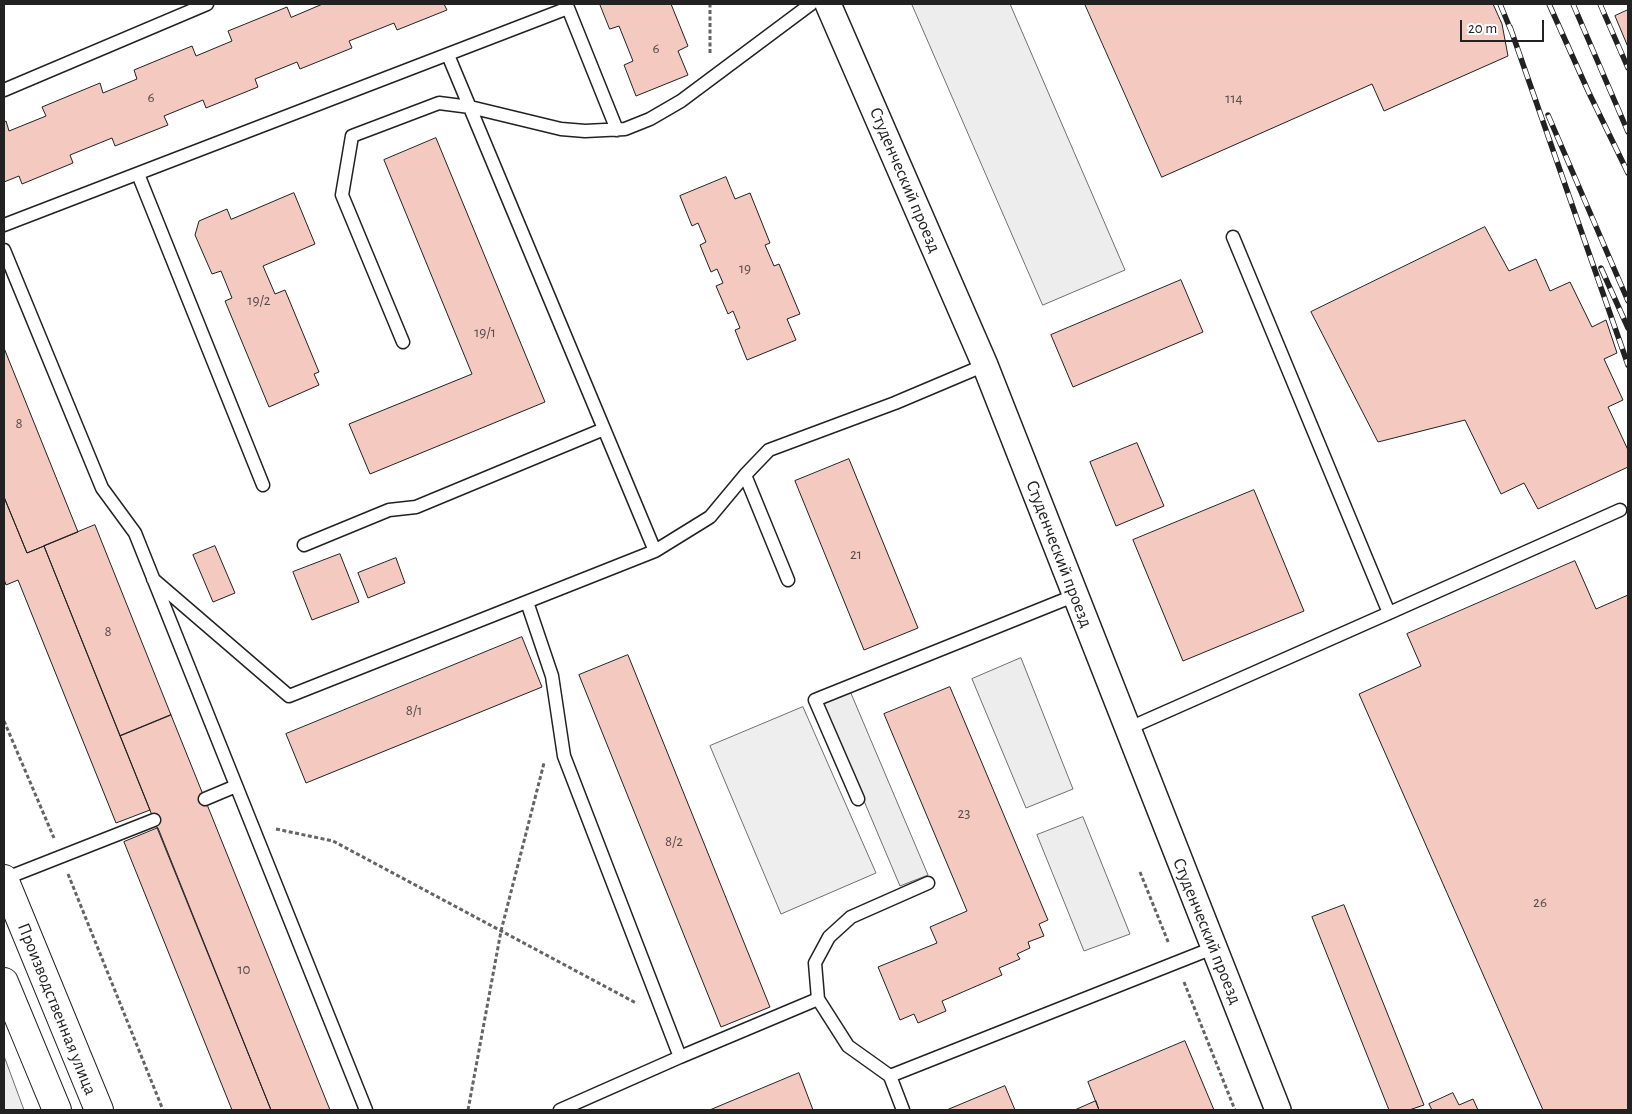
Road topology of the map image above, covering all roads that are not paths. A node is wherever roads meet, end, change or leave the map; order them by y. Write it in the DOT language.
graph roads {
  1 [pos="206,4"];
  2 [pos="811,4"];
  3 [pos="828,4"];
  4 [pos="448,55"];
  5 [pos="4,90"];
  6 [pos="470,106"];
  7 [pos="617,130"];
  8 [pos="138,174"];
  9 [pos="4,225"];
  10 [pos="1233,237"];
  11 [pos="4,250"];
  12 [pos="403,342"];
  13 [pos="985,365"];
  14 [pos="604,429"];
  15 [pos="745,475"];
  16 [pos="263,485"];
  17 [pos="1620,510"];
  18 [pos="304,544"];
  19 [pos="655,551"];
  20 [pos="153,579"];
  21 [pos="788,580"];
  22 [pos="1076,595"];
  23 [pos="527,602"];
  24 [pos="1389,614"];
  25 [pos="1127,729"];
  26 [pos="236,786"];
  27 [pos="205,799"];
  28 [pos="858,800"];
  29 [pos="154,820"];
  30 [pos="4,879"];
  31 [pos="928,883"];
  32 [pos="1213,948"];
  33 [pos="4,982"];
  34 [pos="818,999"];
  35 [pos="680,1057"];
  36 [pos="890,1076"];
  37 [pos="57,1110"];
  38 [pos="99,1110"];
  39 [pos="366,1110"];
  40 [pos="560,1110"];
  41 [pos="903,1110"];
  42 [pos="1278,1110"];
  1 -- 5 [label="lane"];
  2 -- 7 [label="lane"];
  3 -- 13 [label="street, Студенческий проезд"];
  4 -- 6 [label="lane"];
  4 -- 7 [label="lane"];
  4 -- 8 [label="lane"];
  6 -- 7 [label="lane"];
  6 -- 12 [label="lane"];
  6 -- 14 [label="lane"];
  8 -- 9 [label="lane"];
  8 -- 16 [label="lane"];
  10 -- 24 [label="lane"];
  11 -- 20 [label="lane"];
  13 -- 15 [label="lane"];
  13 -- 22 [label="street, Студенческий проезд"];
  14 -- 18 [label="lane"];
  14 -- 19 [label="lane"];
  15 -- 19 [label="lane"];
  15 -- 21 [label="lane"];
  17 -- 24 [label="lane"];
  19 -- 23 [label="lane"];
  20 -- 23 [label="lane"];
  20 -- 26 [label="lane"];
  22 -- 25 [label="street, Студенческий проезд"];
  22 -- 28 [label="lane"];
  23 -- 35 [label="lane"];
  24 -- 25 [label="lane"];
  25 -- 32 [label="street, Студенческий проезд"];
  26 -- 27 [label="lane"];
  26 -- 39 [label="lane"];
  29 -- 30 [label="lane"];
  30 -- 38 [label="highway, Производственная улица"];
  31 -- 34 [label="lane"];
  32 -- 36 [label="lane"];
  32 -- 42 [label="street, Студенческий проезд"];
  33 -- 37 [label="highway"];
  34 -- 35 [label="lane"];
  34 -- 36 [label="lane"];
  35 -- 40 [label="lane"];
  36 -- 41 [label="lane"];
}
